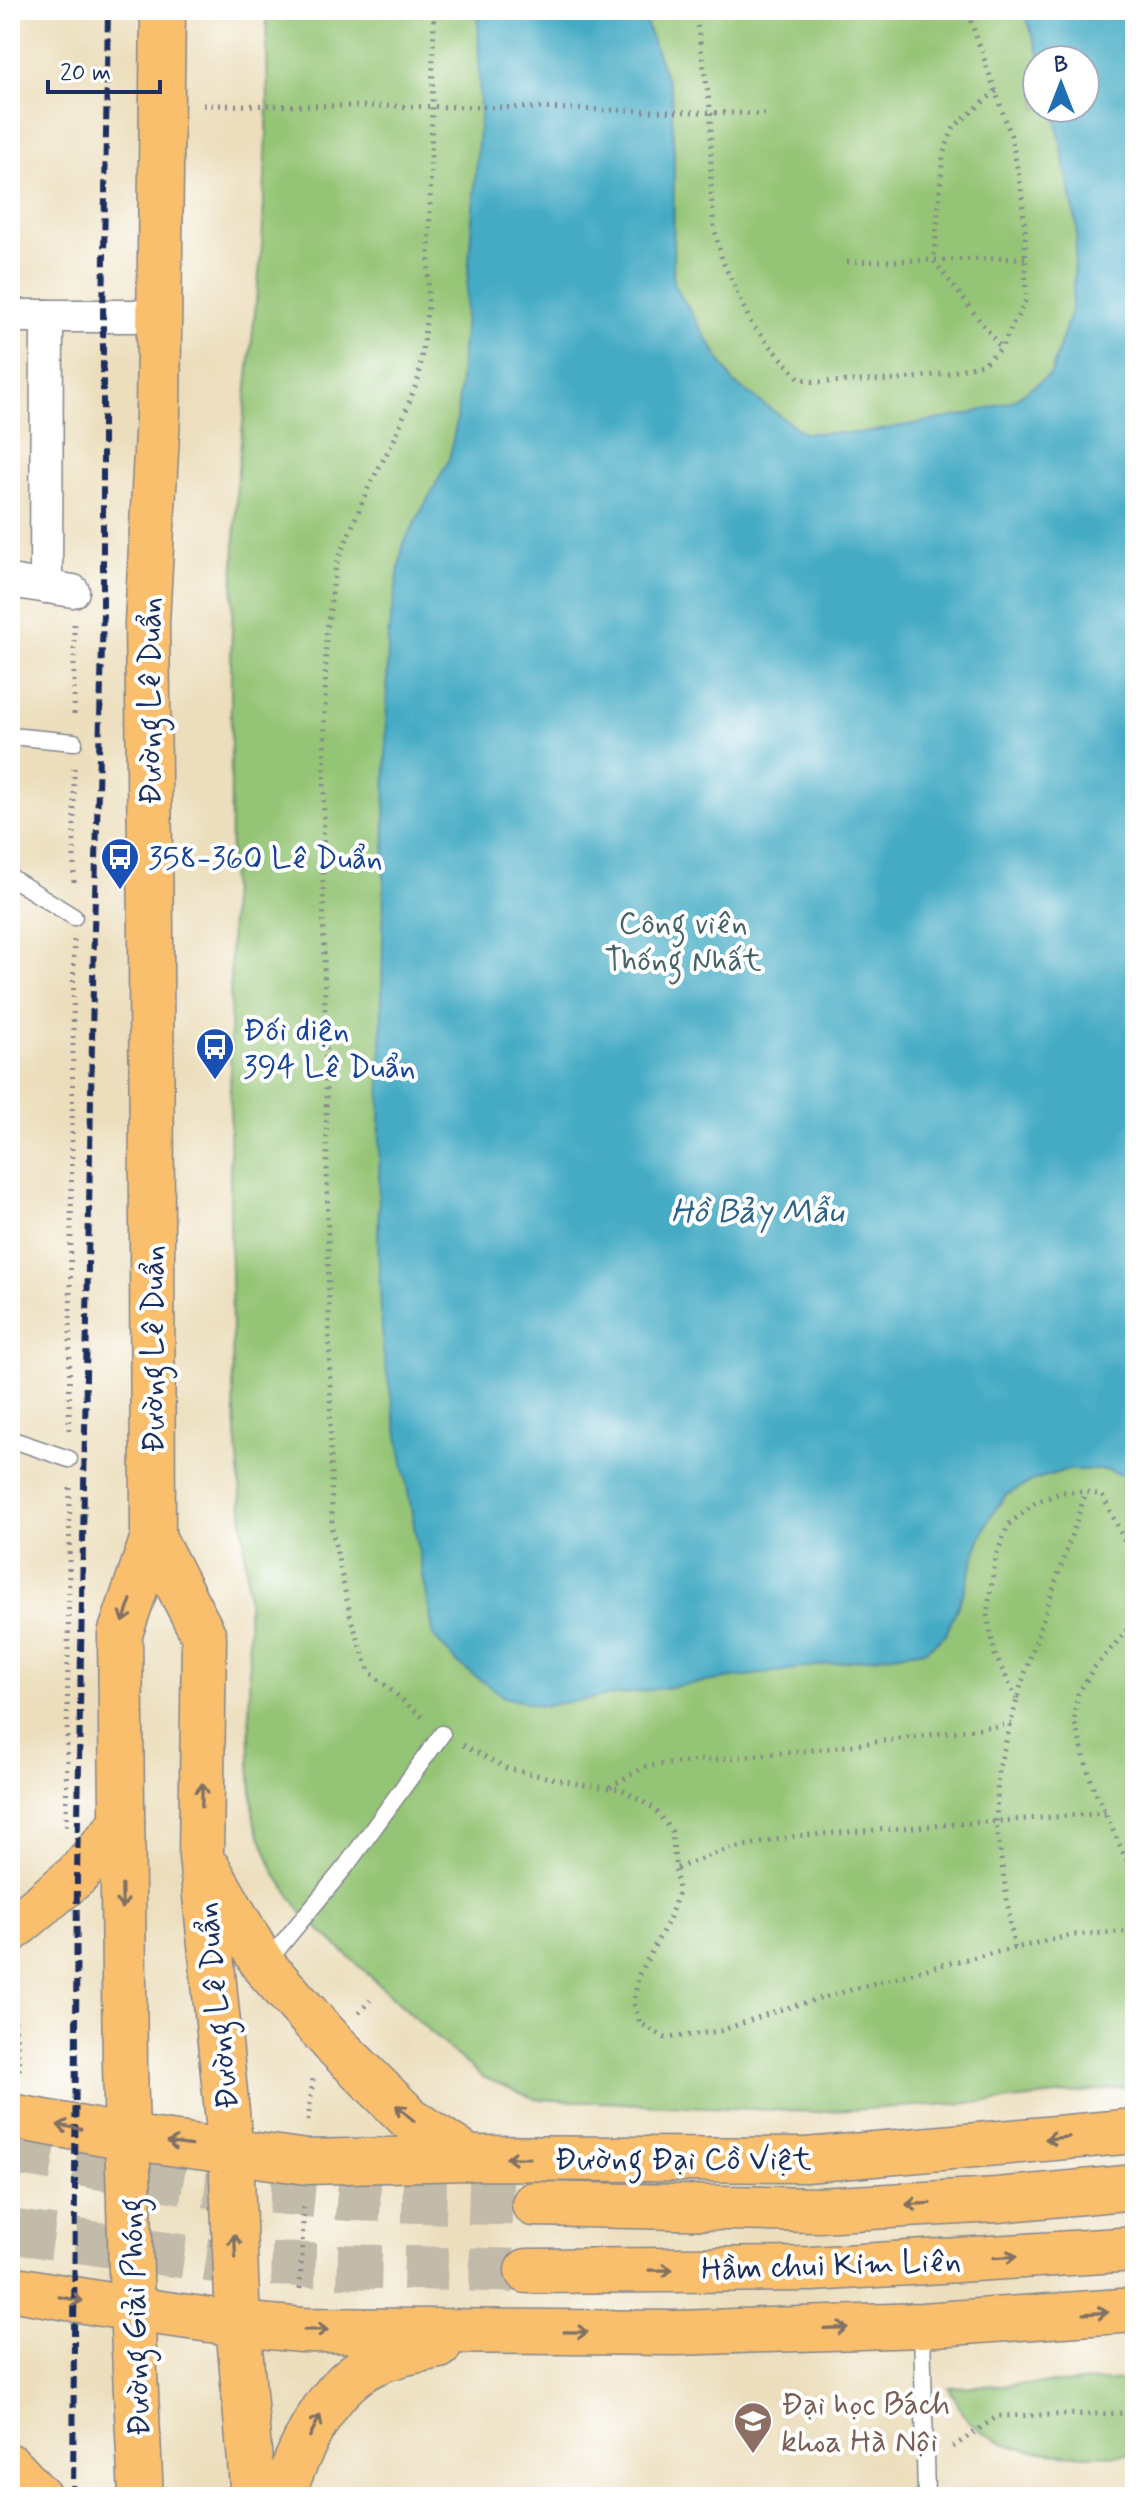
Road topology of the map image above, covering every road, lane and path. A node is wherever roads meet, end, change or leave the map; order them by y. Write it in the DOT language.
graph roads {
  1 [pos="163,10"];
  2 [pos="434,10"];
  3 [pos="695,10"];
  4 [pos="967,10"];
  5 [pos="970,17"];
  6 [pos="880,18"];
  7 [pos="996,91"];
  8 [pos="162,104"];
  9 [pos="430,106"];
  10 [pos="711,114"];
  11 [pos="768,114"];
  12 [pos="1027,258"];
  13 [pos="934,261"];
  14 [pos="847,262"];
  15 [pos="10,316"];
  16 [pos="47,316"];
  17 [pos="160,316"];
  18 [pos="1001,348"];
  19 [pos="10,581"];
  20 [pos="10,736"];
  21 [pos="74,742"];
  22 [pos="10,877"];
  23 [pos="74,917"];
  24 [pos="10,1439"];
  25 [pos="69,1459"];
  26 [pos="1086,1492"];
  27 [pos="153,1537"];
  28 [pos="1135,1562"];
  29 [pos="1135,1616"];
  30 [pos="1017,1699"];
  31 [pos="1011,1724"];
  32 [pos="442,1734"];
  33 [pos="609,1788"];
  34 [pos="1107,1813"];
  35 [pos="122,1823"];
  36 [pos="996,1823"];
  37 [pos="201,1856"];
  38 [pos="677,1868"];
  39 [pos="1135,1879"];
  40 [pos="65,1885"];
  41 [pos="10,1931"];
  42 [pos="1135,1931"];
  43 [pos="1014,1948"];
  44 [pos="264,1966"];
  45 [pos="10,2014"];
  46 [pos="314,2072"];
  47 [pos="15,2116"];
  48 [pos="308,2124"];
  49 [pos="1135,2131"];
  50 [pos="127,2137"];
  51 [pos="231,2151"];
  52 [pos="469,2158"];
  53 [pos="1135,2187"];
  54 [pos="304,2202"];
  55 [pos="534,2204"];
  56 [pos="1135,2249"];
  57 [pos="11,2271"];
  58 [pos="527,2271"];
  59 [pos="300,2281"];
  60 [pos="132,2309"];
  61 [pos="1135,2310"];
  62 [pos="238,2324"];
  63 [pos="922,2325"];
  64 [pos="514,2331"];
  65 [pos="1135,2413"];
  66 [pos="10,2466"];
  67 [pos="926,2466"];
  68 [pos="39,2497"];
  69 [pos="141,2497"];
  70 [pos="253,2497"];
  71 [pos="282,2497"];
  72 [pos="926,2497"];
  1 -- 8 [label="main road, Đường Lê Duẩn"];
  2 -- 9 [label="path"];
  3 -- 10 [label="path"];
  4 -- 5 [label="path"];
  5 -- 6 [label="path"];
  5 -- 7 [label="path"];
  7 -- 12 [label="path"];
  7 -- 13 [label="path"];
  8 -- 9 [label="path"];
  8 -- 17 [label="main road, Đường Lê Duẩn"];
  9 -- 10 [label="path"];
  9 -- 32 [label="path"];
  10 -- 11 [label="path"];
  10 -- 18 [label="path"];
  12 -- 13 [label="path"];
  12 -- 18 [label="path"];
  13 -- 14 [label="path"];
  13 -- 18 [label="path"];
  15 -- 16 [label="street"];
  16 -- 17 [label="street"];
  16 -- 19 [label="street"];
  17 -- 27 [label="main road, Đường Lê Duẩn"];
  20 -- 21 [label="lane"];
  22 -- 23 [label="lane"];
  23 -- 25 [label="path"];
  24 -- 25 [label="lane"];
  25 -- 40 [label="path"];
  26 -- 28 [label="path"];
  26 -- 30 [label="path"];
  26 -- 30 [label="path"];
  27 -- 35 [label="main road, Đường Lê Duẩn, one-way"];
  37 -- 27 [label="main road, Đường Lê Duẩn, one-way"];
  29 -- 34 [label="path"];
  30 -- 31 [label="path"];
  31 -- 33 [label="path"];
  31 -- 36 [label="path"];
  32 -- 33 [label="path"];
  32 -- 44 [label="lane"];
  33 -- 38 [label="path"];
  34 -- 36 [label="path"];
  34 -- 39 [label="path"];
  35 -- 40 [label="main road"];
  35 -- 50 [label="main road, Đường Lê Duẩn, one-way"];
  36 -- 38 [label="path"];
  36 -- 43 [label="path"];
  37 -- 44 [label="main road"];
  37 -- 51 [label="main road, Đường Lê Duẩn"];
  38 -- 43 [label="path"];
  40 -- 41 [label="main road"];
  42 -- 43 [label="path"];
  52 -- 44 [label="main road, one-way"];
  45 -- 47 [label="path"];
  46 -- 48 [label="path"];
  50 -- 47 [label="main road, Đường Đại Cồ Việt, one-way"];
  47 -- 57 [label="path"];
  49 -- 52 [label="main road, Đường Đại Cồ Việt, one-way"];
  51 -- 50 [label="main road, Đường Đại Cồ Việt, one-way"];
  50 -- 60 [label="main road, Đường Giải Phóng"];
  51 -- 52 [label="main road, Đường Đại Cồ Việt"];
  62 -- 51 [label="main road, one-way"];
  53 -- 55 [label="main road, Hầm chui Kim Liên, one-way"];
  54 -- 59 [label="path"];
  58 -- 56 [label="main road, Hầm chui Kim Liên, one-way"];
  57 -- 60 [label="main road, one-way"];
  60 -- 62 [label="main road"];
  60 -- 69 [label="main road, Đường Giải Phóng"];
  63 -- 61 [label="main road, one-way"];
  62 -- 64 [label="main road, one-way"];
  62 -- 70 [label="main road"];
  64 -- 63 [label="main road, one-way"];
  63 -- 67 [label="lane"];
  71 -- 64 [label="main road, one-way"];
  65 -- 67 [label="path"];
  66 -- 68 [label="main road"];
  67 -- 72 [label="lane"];
}
